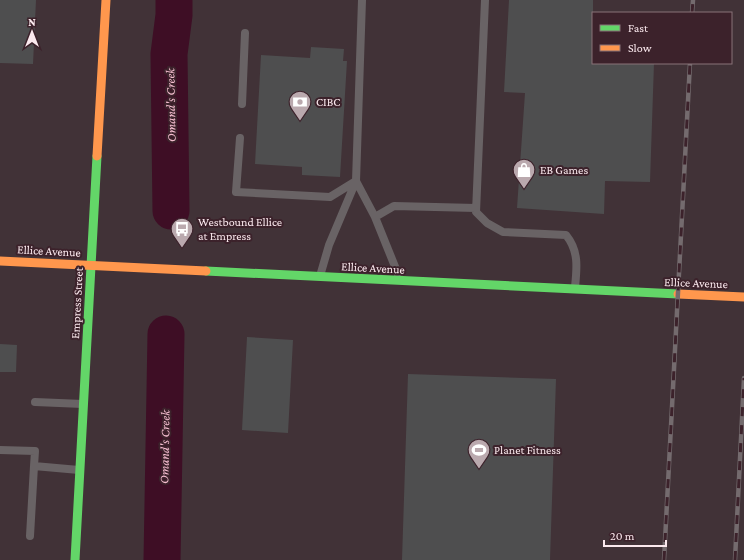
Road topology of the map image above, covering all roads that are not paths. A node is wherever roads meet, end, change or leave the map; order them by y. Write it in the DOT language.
graph roads {
  1 [pos="106,0"];
  2 [pos="362,0"];
  3 [pos="484,0"];
  4 [pos="246,33"];
  5 [pos="242,104"];
  6 [pos="240,138"];
  7 [pos="356,182"];
  8 [pos="476,208"];
  9 [pos="374,217"];
  10 [pos="0,261"];
  11 [pos="91,265"];
  12 [pos="319,278"];
  13 [pos="401,282"];
  14 [pos="575,290"];
  15 [pos="744,297"];
  16 [pos="34,402"];
  17 [pos="83,404"];
  18 [pos="0,450"];
  19 [pos="34,466"];
  20 [pos="79,470"];
  21 [pos="30,536"];
  22 [pos="74,560"];
  1 -- 11 [label="main road, Empress Street"];
  2 -- 7 [label="lane"];
  3 -- 8 [label="lane"];
  4 -- 5 [label="lane"];
  6 -- 7 [label="lane"];
  7 -- 9 [label="lane"];
  7 -- 12 [label="lane"];
  8 -- 9 [label="lane"];
  8 -- 14 [label="lane"];
  9 -- 13 [label="lane"];
  10 -- 11 [label="main road, Ellice Avenue"];
  11 -- 12 [label="main road, Ellice Avenue"];
  11 -- 17 [label="main road, Empress Street"];
  12 -- 13 [label="main road, Ellice Avenue"];
  13 -- 14 [label="main road, Ellice Avenue"];
  14 -- 15 [label="main road, Ellice Avenue"];
  16 -- 17 [label="lane"];
  17 -- 20 [label="main road, Empress Street"];
  18 -- 19 [label="lane"];
  19 -- 20 [label="lane"];
  19 -- 21 [label="lane"];
  20 -- 22 [label="main road, Empress Street"];
}
